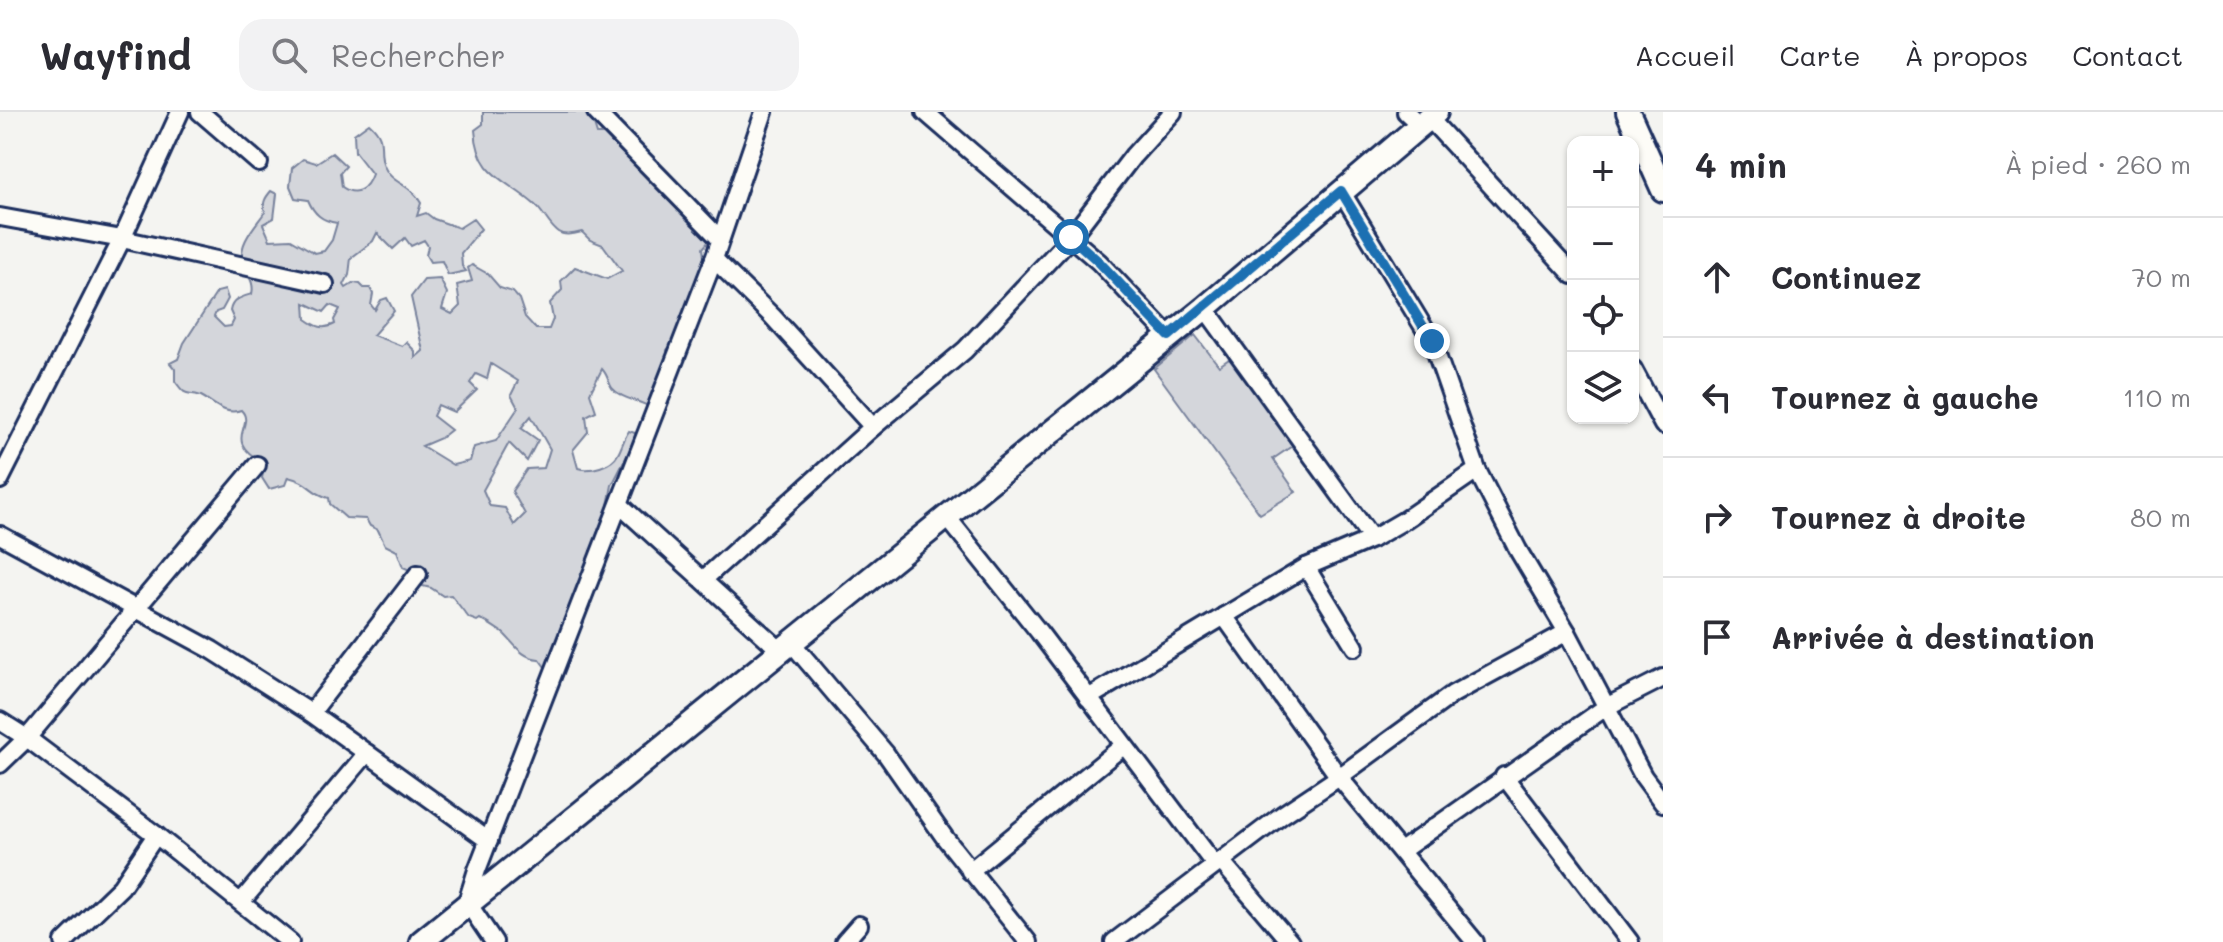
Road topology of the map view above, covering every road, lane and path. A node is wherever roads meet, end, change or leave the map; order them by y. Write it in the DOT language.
graph roads {
  1 [pos="180,112"];
  2 [pos="200,112"];
  3 [pos="596,112"];
  4 [pos="764,112"];
  5 [pos="925,112"];
  6 [pos="1173,112"];
  7 [pos="1628,112"];
  8 [pos="1422,117"];
  9 [pos="259,163"];
  10 [pos="1663,190"];
  11 [pos="1341,191"];
  12 [pos="0,217"];
  13 [pos="1071,237"];
  14 [pos="122,239"];
  15 [pos="720,239"];
  16 [pos="714,259"];
  17 [pos="1567,269"];
  18 [pos="325,284"];
  19 [pos="1205,308"];
  20 [pos="1169,336"];
  21 [pos="1639,380"];
  22 [pos="1663,425"];
  23 [pos="873,427"];
  24 [pos="257,465"];
  25 [pos="1477,470"];
  26 [pos="0,480"];
  27 [pos="620,505"];
  28 [pos="947,517"];
  29 [pos="0,535"];
  30 [pos="1372,539"];
  31 [pos="1306,567"];
  32 [pos="418,574"];
  33 [pos="704,579"];
  34 [pos="135,609"];
  35 [pos="1224,616"];
  36 [pos="1567,632"];
  37 [pos="786,646"];
  38 [pos="1355,647"];
  39 [pos="1663,678"];
  40 [pos="1088,698"];
  41 [pos="1606,707"];
  42 [pos="311,713"];
  43 [pos="0,721"];
  44 [pos="27,738"];
  45 [pos="1123,746"];
  46 [pos="367,753"];
  47 [pos="0,764"];
  48 [pos="1504,776"];
  49 [pos="1339,777"];
  50 [pos="1663,803"];
  51 [pos="156,835"];
  52 [pos="489,841"];
  53 [pos="1401,851"];
  54 [pos="1218,863"];
  55 [pos="970,871"];
  56 [pos="241,902"];
  57 [pos="467,902"];
  58 [pos="859,925"];
  59 [pos="64,942"];
  60 [pos="290,942"];
  61 [pos="421,942"];
  62 [pos="494,942"];
  63 [pos="844,942"];
  64 [pos="1028,942"];
  65 [pos="1114,942"];
  66 [pos="1290,942"];
  67 [pos="1475,942"];
  68 [pos="1630,942"];
  1 -- 14 [label="street"];
  2 -- 9 [label="street"];
  3 -- 15 [label="street"];
  4 -- 15 [label="street"];
  5 -- 13 [label="street"];
  6 -- 13 [label="street"];
  7 -- 10 [label="street"];
  8 -- 11 [label="street"];
  8 -- 17 [label="street"];
  11 -- 19 [label="street"];
  11 -- 25 [label="street"];
  12 -- 14 [label="street"];
  13 -- 20 [label="street"];
  13 -- 23 [label="street"];
  14 -- 18 [label="street"];
  14 -- 26 [label="street"];
  15 -- 16 [label="street"];
  16 -- 23 [label="street"];
  16 -- 27 [label="street"];
  19 -- 20 [label="street"];
  19 -- 30 [label="street"];
  20 -- 28 [label="street"];
  21 -- 22 [label="street"];
  23 -- 33 [label="street"];
  24 -- 34 [label="street"];
  25 -- 30 [label="street"];
  25 -- 36 [label="street"];
  27 -- 33 [label="street"];
  27 -- 52 [label="street"];
  28 -- 37 [label="street"];
  28 -- 40 [label="street"];
  29 -- 34 [label="street"];
  30 -- 31 [label="street"];
  31 -- 35 [label="street"];
  31 -- 38 [label="street"];
  32 -- 42 [label="street"];
  33 -- 37 [label="street"];
  34 -- 42 [label="street"];
  34 -- 44 [label="street"];
  35 -- 40 [label="street"];
  35 -- 49 [label="street"];
  36 -- 41 [label="street"];
  36 -- 49 [label="street"];
  37 -- 55 [label="street"];
  37 -- 57 [label="street"];
  39 -- 41 [label="street"];
  40 -- 45 [label="street"];
  41 -- 48 [label="street"];
  41 -- 50 [label="street"];
  42 -- 46 [label="street"];
  43 -- 44 [label="street"];
  44 -- 47 [label="street"];
  44 -- 51 [label="street"];
  45 -- 54 [label="street"];
  45 -- 55 [label="street"];
  46 -- 52 [label="street"];
  46 -- 56 [label="street"];
  48 -- 53 [label="street"];
  48 -- 68 [label="street"];
  49 -- 53 [label="street"];
  49 -- 54 [label="street"];
  51 -- 56 [label="street"];
  51 -- 59 [label="street"];
  52 -- 57 [label="street"];
  53 -- 67 [label="street"];
  54 -- 65 [label="street"];
  54 -- 66 [label="street"];
  55 -- 64 [label="street"];
  56 -- 60 [label="street"];
  57 -- 61 [label="street"];
  57 -- 62 [label="street"];
  58 -- 63 [label="street"];
}
